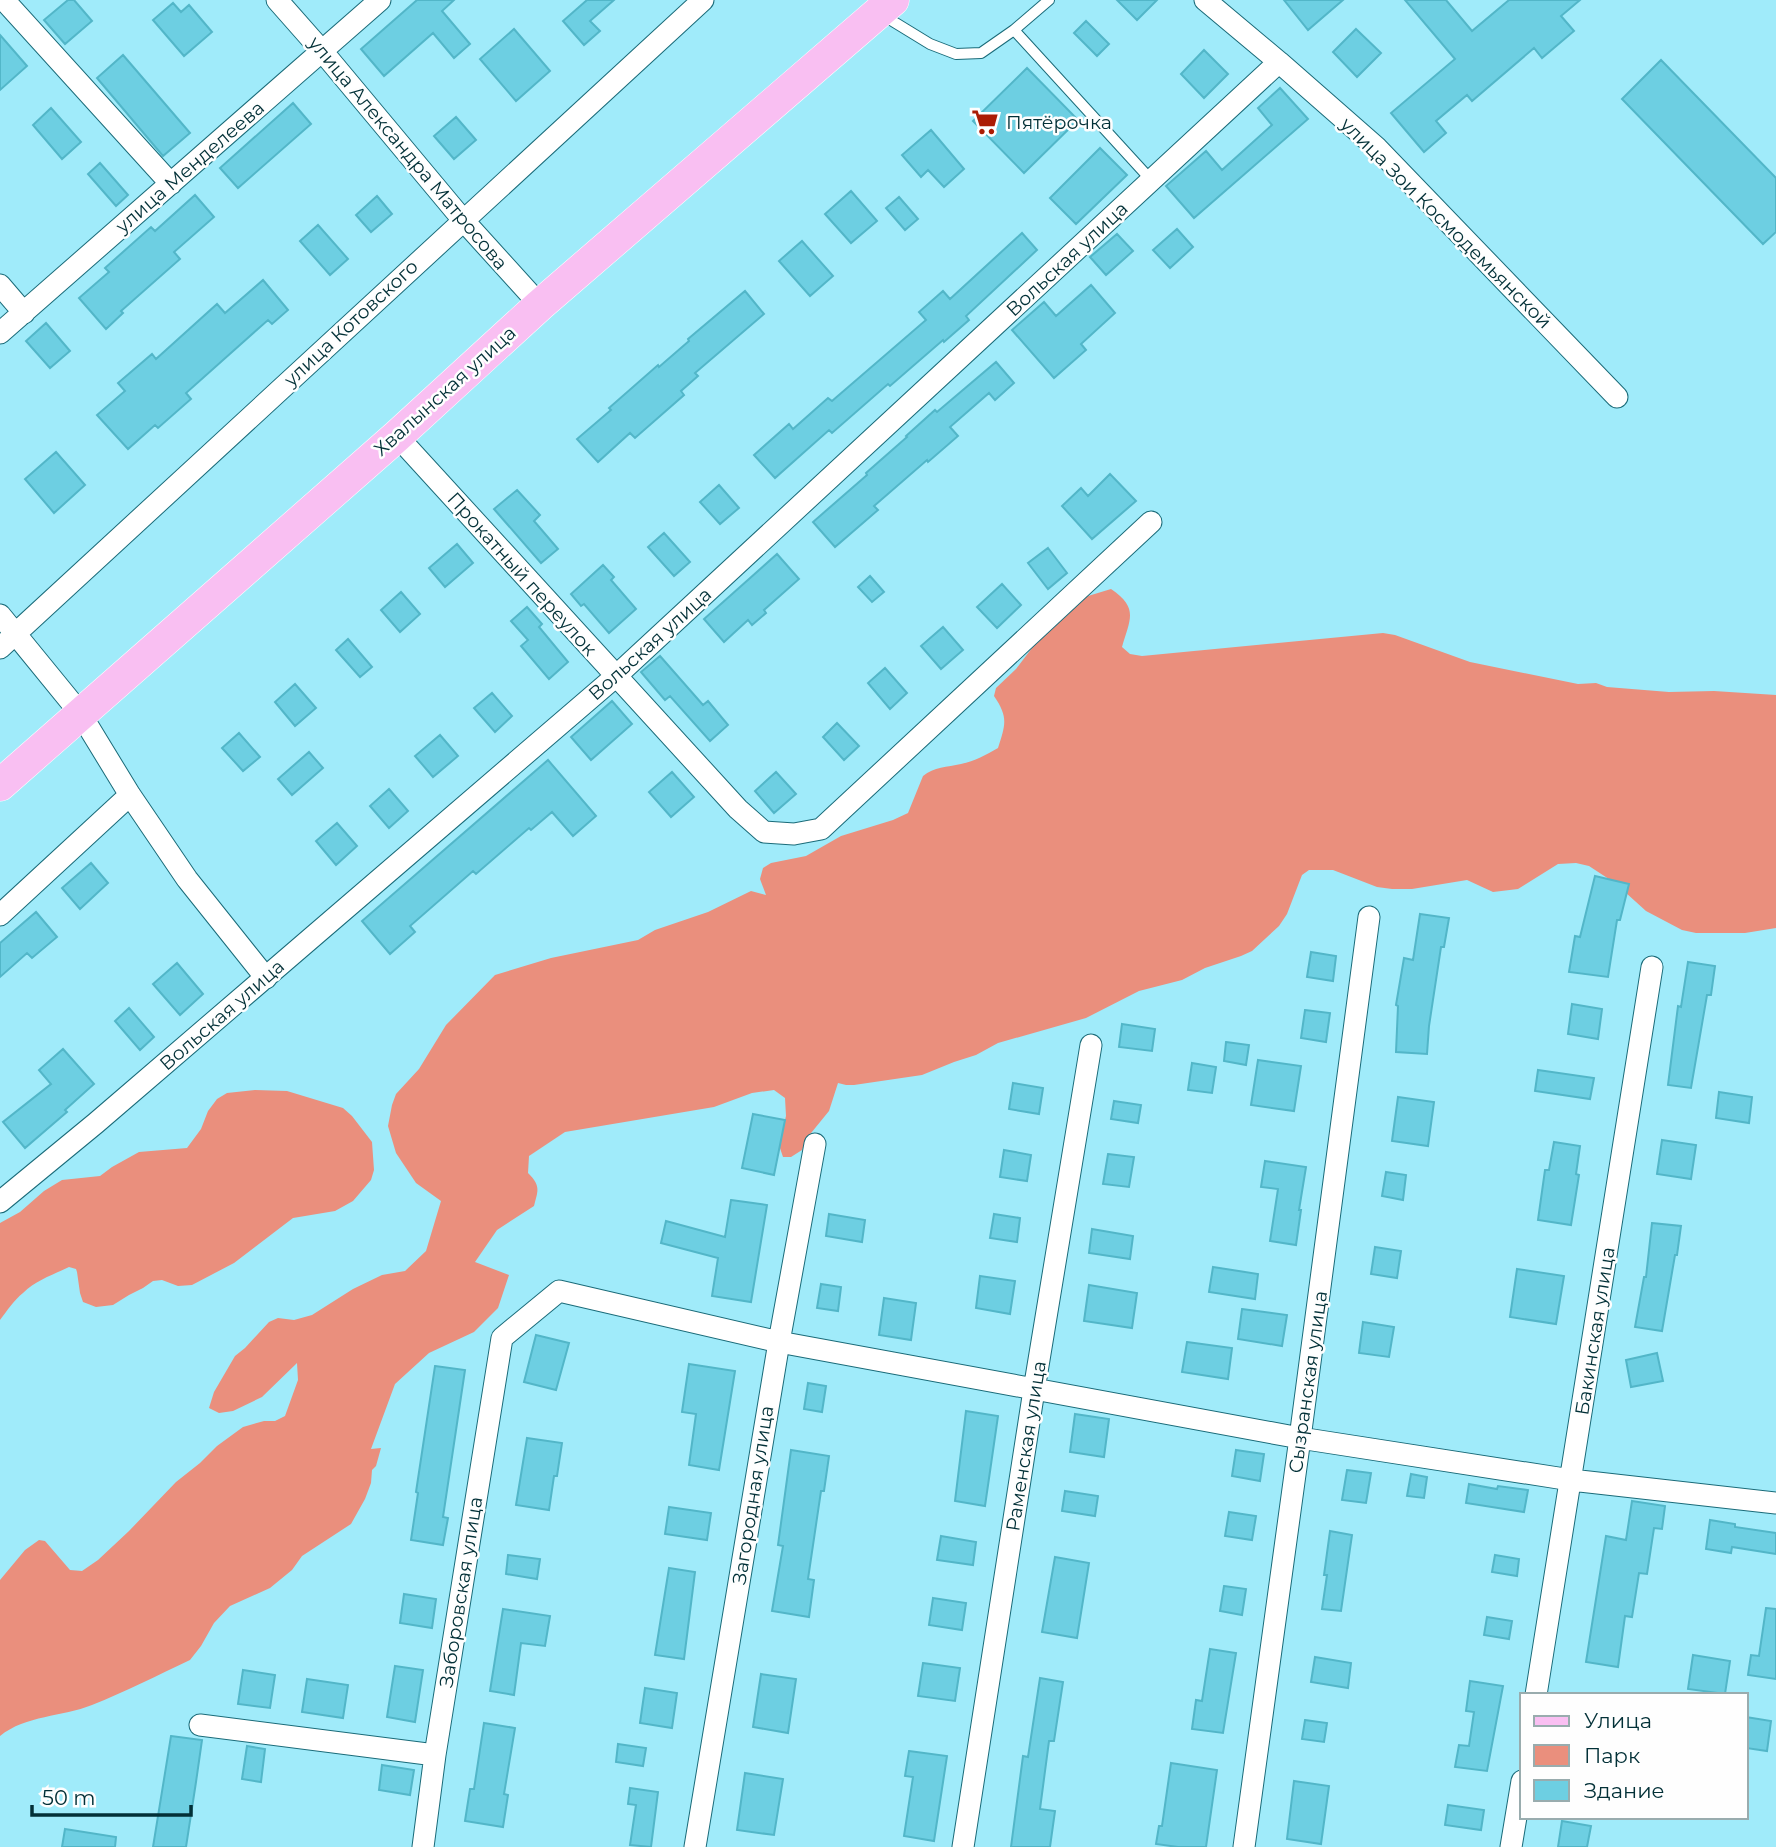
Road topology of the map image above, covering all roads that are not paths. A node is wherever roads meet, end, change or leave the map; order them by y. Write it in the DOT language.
graph roads {
  1 [pos="4,0"];
  2 [pos="277,0"];
  3 [pos="380,0"];
  4 [pos="703,0"];
  5 [pos="1049,0"];
  6 [pos="1205,0"];
  7 [pos="886,6"];
  8 [pos="1014,30"];
  9 [pos="322,51"];
  10 [pos="1279,62"];
  11 [pos="1152,181"];
  12 [pos="171,184"];
  13 [pos="463,220"];
  14 [pos="0,285"];
  15 [pos="540,305"];
  16 [pos="23,313"];
  17 [pos="0,333"];
  18 [pos="1618,397"];
  19 [pos="397,436"];
  20 [pos="1151,522"];
  21 [pos="0,615"];
  22 [pos="8,641"];
  23 [pos="615,677"];
  24 [pos="80,713"];
  25 [pos="0,785"];
  26 [pos="130,795"];
  27 [pos="0,915"];
  28 [pos="1369,917"];
  29 [pos="1652,967"];
  30 [pos="266,978"];
  31 [pos="1091,1045"];
  32 [pos="815,1144"];
  33 [pos="0,1202"];
  34 [pos="779,1342"];
  35 [pos="1034,1390"];
  36 [pos="1300,1438"];
  37 [pos="1572,1480"];
  38 [pos="1776,1503"];
  39 [pos="1536,1693"];
  40 [pos="200,1725"];
  41 [pos="435,1755"];
  42 [pos="1520,1793"];
  43 [pos="423,1847"];
  44 [pos="695,1847"];
  45 [pos="964,1847"];
  46 [pos="1244,1847"];
  47 [pos="1511,1847"];
  1 -- 12 [label="street"];
  2 -- 9 [label="street, улица Александра Матросова"];
  3 -- 9 [label="street, улица Менделеева"];
  4 -- 13 [label="street, улица Котовского"];
  5 -- 8 [label="lane"];
  6 -- 10 [label="street, улица Зои Космодемьянской"];
  7 -- 8 [label="lane"];
  7 -- 15 [label="main road, Хвалынская улица"];
  8 -- 11 [label="lane"];
  9 -- 12 [label="street, улица Менделеева"];
  9 -- 13 [label="street, улица Александра Матросова"];
  10 -- 11 [label="street, Вольская улица"];
  10 -- 18 [label="street, улица Зои Космодемьянской"];
  11 -- 23 [label="street, Вольская улица"];
  12 -- 16 [label="street, улица Менделеева"];
  13 -- 15 [label="street, улица Александра Матросова"];
  13 -- 22 [label="street, улица Котовского"];
  14 -- 16 [label="street"];
  15 -- 19 [label="main road, Хвалынская улица"];
  16 -- 17 [label="street, улица Менделеева"];
  19 -- 23 [label="street, Прокатный переулок"];
  19 -- 24 [label="main road, Хвалынская улица"];
  20 -- 23 [label="street, Прокатный переулок"];
  21 -- 22 [label="street"];
  22 -- 24 [label="street"];
  23 -- 30 [label="street, Вольская улица"];
  24 -- 25 [label="main road, Хвалынская улица"];
  24 -- 26 [label="street"];
  26 -- 27 [label="street"];
  26 -- 30 [label="street"];
  28 -- 36 [label="street, Сызранская улица"];
  29 -- 37 [label="street, Бакинская улица"];
  30 -- 33 [label="street, Вольская улица"];
  31 -- 35 [label="street, Раменская улица"];
  32 -- 34 [label="street, Загородная улица"];
  34 -- 35 [label="street"];
  34 -- 41 [label="street, Заборовская улица"];
  34 -- 44 [label="street, Загородная улица"];
  35 -- 36 [label="street"];
  35 -- 45 [label="street, Раменская улица"];
  36 -- 37 [label="street"];
  36 -- 46 [label="street, Сызранская улица"];
  37 -- 38 [label="street"];
  37 -- 39 [label="street, Бакинская улица"];
  40 -- 41 [label="street"];
  41 -- 43 [label="street, Заборовская улица"];
  42 -- 47 [label="street"];
}
